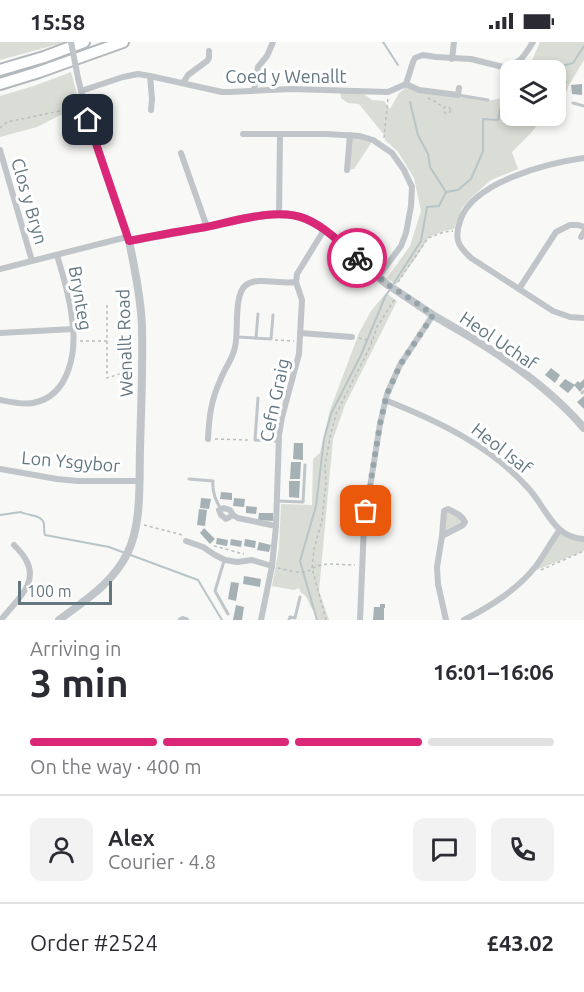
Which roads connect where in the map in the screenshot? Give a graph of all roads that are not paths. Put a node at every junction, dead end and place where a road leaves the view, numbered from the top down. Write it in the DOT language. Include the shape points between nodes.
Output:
graph roads {
  1 [pos="71,42"];
  2 [pos="84,42"];
  3 [pos="123,42"];
  4 [pos="273,42"];
  5 [pos="454,42"];
  6 [pos="533,42"];
  7 [pos="209,51"];
  8 [pos="254,56"];
  9 [pos="452,59"];
  10 [pos="262,62"];
  11 [pos="0,70"];
  12 [pos="150,76"];
  13 [pos="183,83"];
  14 [pos="0,84"];
  15 [pos="406,84"];
  16 [pos="254,90"];
  17 [pos="81,91"];
  18 [pos="459,91"];
  19 [pos="488,100"];
  20 [pos="573,103"];
  21 [pos="584,106"];
  22 [pos="151,110"];
  23 [pos="243,134"];
  24 [pos="280,134"];
  25 [pos="350,135"];
  26 [pos="0,150"];
  27 [pos="181,153"];
  28 [pos="584,158"];
  29 [pos="347,170"];
  30 [pos="279,215"];
  31 [pos="207,226"];
  32 [pos="584,227"];
  33 [pos="324,230"];
  34 [pos="128,239"];
  35 [pos="57,255"];
  36 [pos="32,261"];
  37 [pos="0,269"];
  38 [pos="378,277"];
  39 [pos="296,282"];
  40 [pos="519,289"];
  41 [pos="258,314"];
  42 [pos="273,315"];
  43 [pos="433,315"];
  44 [pos="584,318"];
  45 [pos="73,329"];
  46 [pos="0,333"];
  47 [pos="300,333"];
  48 [pos="237,337"];
  49 [pos="352,337"];
  50 [pos="256,338"];
  51 [pos="258,398"];
  52 [pos="0,400"];
  53 [pos="386,400"];
  54 [pos="584,428"];
  55 [pos="208,439"];
  56 [pos="279,441"];
  57 [pos="305,465"];
  58 [pos="0,469"];
  59 [pos="189,479"];
  60 [pos="139,481"];
  61 [pos="277,501"];
  62 [pos="221,509"];
  63 [pos="276,526"];
  64 [pos="559,531"];
  65 [pos="442,536"];
  66 [pos="584,539"];
  67 [pos="186,541"];
  68 [pos="15,544"];
  69 [pos="225,560"];
  70 [pos="272,566"];
  71 [pos="300,597"];
  72 [pos="228,614"];
  73 [pos="1,620"];
  74 [pos="58,620"];
  75 [pos="181,620"];
  76 [pos="186,620"];
  77 [pos="261,620"];
  78 [pos="289,620"];
  79 [pos="360,620"];
  80 [pos="446,620"];
  81 [pos="464,620"];
  1 -- 17 [label="street, Wenallt Road, bridge"];
  2 -- 11 [label="highway"];
  3 -- 14 [label="highway"];
  4 -- 10 [label="street"];
  5 -- 9 [label="street"];
  6 -- 9 [label="street" via="511,67"];
  7 -- 13 [label="street" via="207,61"];
  8 -- 10 [label="street"];
  9 -- 15 [label="street" via="418,56"];
  10 -- 16 [label="street"];
  12 -- 13 [label="street, Coed y Wenallt"];
  12 -- 17 [label="street, Coed y Wenallt" via="132,75"];
  12 -- 22 [label="street"];
  13 -- 16 [label="street, Coed y Wenallt" via="222,92"];
  15 -- 16 [label="street, Coed y Wenallt" via="388,92"];
  15 -- 18 [label="street" via="424,90"];
  17 -- 34 [label="street, Wenallt Road"];
  18 -- 19 [label="lane"];
  20 -- 21 [label="lane"];
  23 -- 24 [label="street"];
  24 -- 25 [label="street"];
  24 -- 30 [label="street"];
  25 -- 29 [label="street"];
  25 -- 38 [label="street" via="366,138 392,153 412,187 406,233"];
  26 -- 36 [label="street, Clos y Bryn"];
  27 -- 31 [label="street"];
  28 -- 40 [label="street" via="542,167 495,184 481,193 461,216 456,235 463,250"];
  30 -- 31 [label="street, Heol Uchaf"];
  30 -- 33 [label="street, Heol Uchaf" via="307,219"];
  31 -- 34 [label="street, Heol Uchaf"];
  32 -- 40 [label="street" via="570,225 555,232"];
  33 -- 38 [label="street, Heol Uchaf"];
  33 -- 39 [label="street" via="302,264"];
  34 -- 35 [label="street, Brynteg"];
  34 -- 60 [label="street, Wenallt Road" via="142,326"];
  35 -- 36 [label="street, Brynteg"];
  35 -- 45 [label="street, Brynteg"];
  36 -- 37 [label="street, Brynteg"];
  38 -- 43 [label="street, Heol Uchaf"];
  39 -- 47 [label="street, Cefn Graig" via="302,300"];
  39 -- 48 [label="street" via="260,281 243,287"];
  40 -- 44 [label="street" via="553,311"];
  41 -- 50 [label="lane"];
  42 -- 50 [label="lane" via="271,339"];
  43 -- 53 [label="street" via="400,365"];
  43 -- 54 [label="street, Heol Uchaf" via="521,371"];
  45 -- 46 [label="street"];
  45 -- 52 [label="street, Brynteg" via="68,371 56,392 31,403"];
  47 -- 49 [label="street"];
  47 -- 56 [label="street, Cefn Graig" via="299,354"];
  48 -- 50 [label="lane"];
  48 -- 55 [label="street" via="233,357 211,403"];
  51 -- 56 [label="lane" via="255,440"];
  53 -- 64 [label="street, Heol Isaf" via="453,430 510,469"];
  53 -- 79 [label="street" via="364,525"];
  56 -- 61 [label="street, Cefn Graig"];
  57 -- 61 [label="lane" via="303,502"];
  58 -- 60 [label="street, Lon Ysgybor" via="68,480"];
  59 -- 62 [label="lane" via="213,482 212,490"];
  60 -- 74 [label="street, Wenallt Road" via="137,523 127,554 98,592"];
  61 -- 63 [label="street, Cefn Graig"];
  62 -- 63 [label="street" via="230,510 238,518"];
  63 -- 70 [label="street, Cefn Graig"];
  64 -- 66 [label="street"];
  64 -- 81 [label="street" via="529,574 502,598"];
  65 -- 65 [label="street" via="444,511 448,509 465,522"];
  65 -- 80 [label="street" via="438,584"];
  67 -- 69 [label="street"];
  68 -- 73 [label="street" via="31,571 29,584"];
  69 -- 70 [label="street" via="252,560"];
  69 -- 72 [label="lane" via="215,591"];
  70 -- 77 [label="street, Cefn Graig"];
  71 -- 78 [label="lane" via="295,618"];
  75 -- 76 [label="street"];
}
